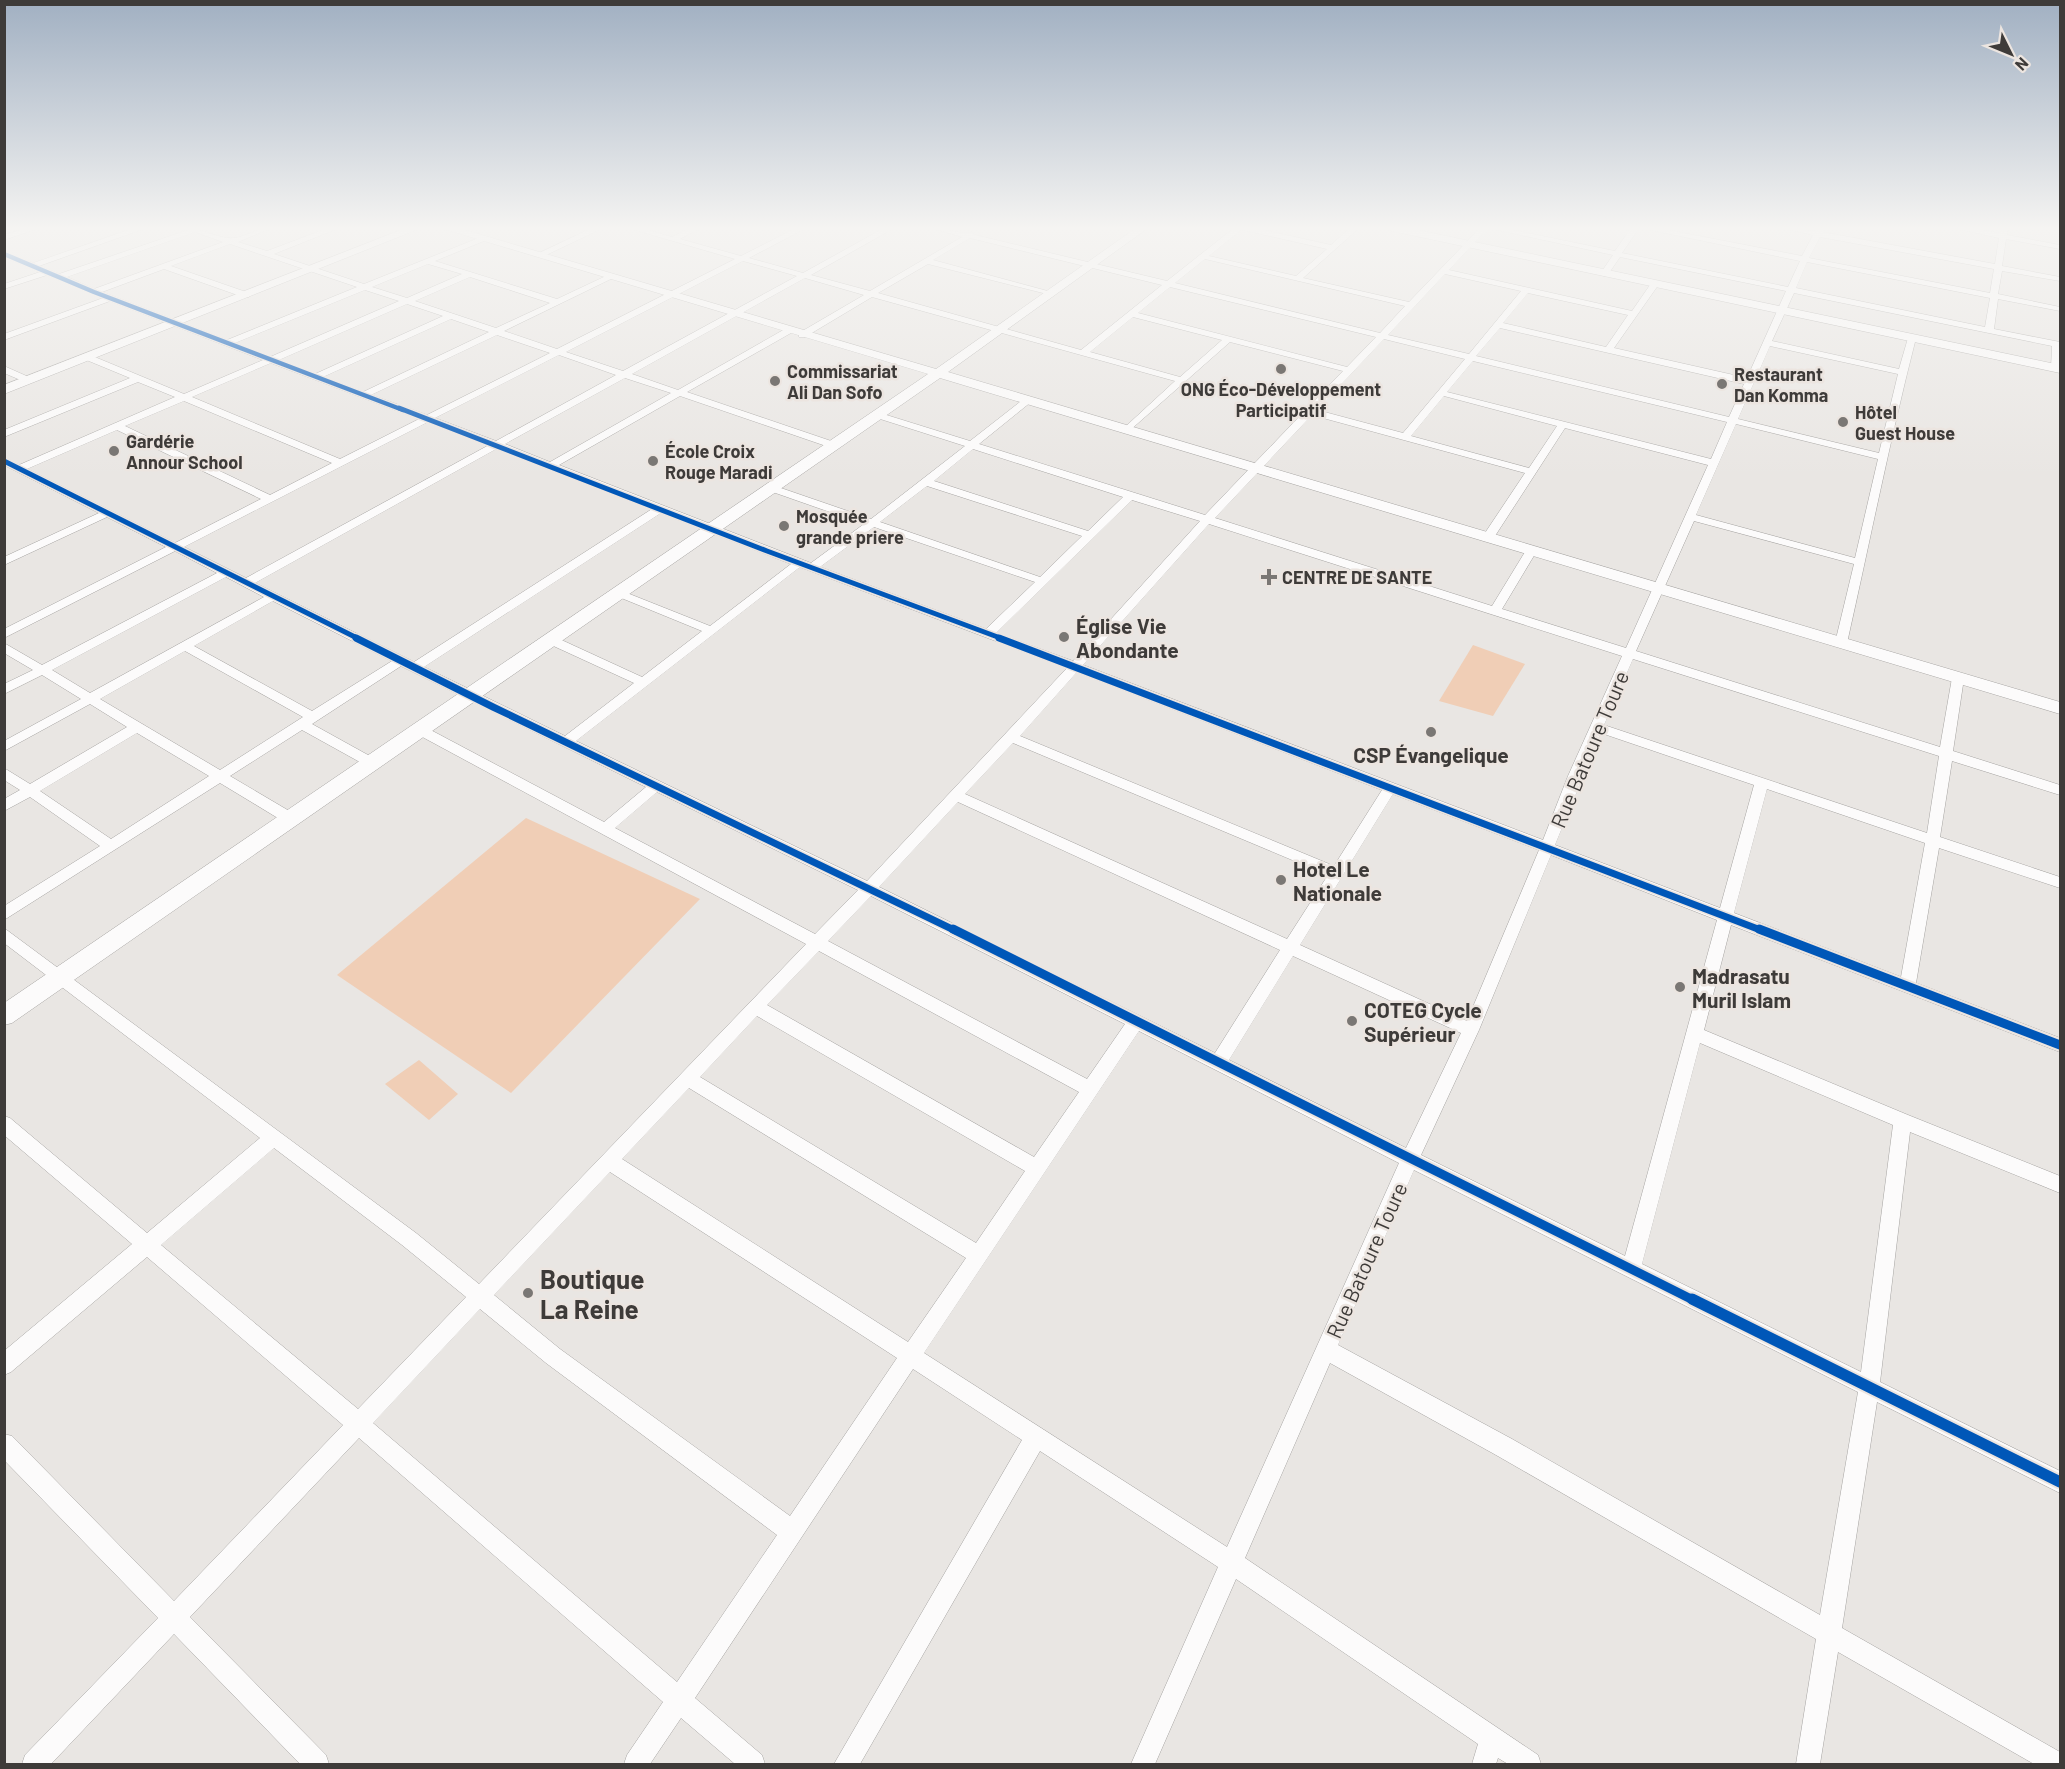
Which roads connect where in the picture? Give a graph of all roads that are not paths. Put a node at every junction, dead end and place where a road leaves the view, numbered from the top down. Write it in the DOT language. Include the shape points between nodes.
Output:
graph roads {
  1 [pos="77,311"];
  2 [pos="144,311"];
  3 [pos="197,311"];
  4 [pos="307,311"];
  5 [pos="385,311"];
  6 [pos="434,311"];
  7 [pos="540,311"];
  8 [pos="639,311"];
  9 [pos="722,311"];
  10 [pos="740,311"];
  11 [pos="839,311"];
  12 [pos="937,311"];
  13 [pos="1026,311"];
  14 [pos="1135,311"];
  15 [pos="1279,311"];
  16 [pos="1406,311"];
  17 [pos="1510,311"];
  18 [pos="1618,311"];
  19 [pos="1636,311"];
  20 [pos="1782,311"];
  21 [pos="1893,311"];
  22 [pos="1992,311"];
  23 [pos="734,314"];
  24 [pos="1131,314"];
  25 [pos="1634,314"];
  26 [pos="450,316"];
  27 [pos="171,321"];
  28 [pos="1498,325"];
  29 [pos="1001,328"];
  30 [pos="1989,330"];
  31 [pos="496,332"];
  32 [pos="795,333"];
  33 [pos="1382,335"];
  34 [pos="4,338"];
  35 [pos="1912,338"];
  36 [pos="1228,339"];
  37 [pos="228,343"];
  38 [pos="1767,343"];
  39 [pos="2058,344"];
  40 [pos="1608,350"];
  41 [pos="558,352"];
  42 [pos="1084,352"];
  43 [pos="87,357"];
  44 [pos="1472,357"];
  45 [pos="272,360"];
  46 [pos="4,369"];
  47 [pos="2058,369"];
  48 [pos="1349,370"];
  49 [pos="1901,372"];
  50 [pos="938,373"];
  51 [pos="624,375"];
  52 [pos="315,377"];
  53 [pos="138,378"];
  54 [pos="25,379"];
  55 [pos="1181,380"];
  56 [pos="1750,382"];
  57 [pos="4,384"];
  58 [pos="4,390"];
  59 [pos="678,393"];
  60 [pos="1442,393"];
  61 [pos="363,395"];
  62 [pos="185,397"];
  63 [pos="1028,400"];
  64 [pos="1310,411"];
  65 [pos="877,415"];
  66 [pos="428,418"];
  67 [pos="1733,420"];
  68 [pos="1563,424"];
  69 [pos="117,426"];
  70 [pos="1128,429"];
  71 [pos="4,434"];
  72 [pos="1405,437"];
  73 [pos="498,445"];
  74 [pos="833,445"];
  75 [pos="972,445"];
  76 [pos="1883,457"];
  77 [pos="4,461"];
  78 [pos="340,463"];
  79 [pos="1714,463"];
  80 [pos="550,466"];
  81 [pos="20,468"];
  82 [pos="1256,468"];
  83 [pos="1533,472"];
  84 [pos="926,482"];
  85 [pos="771,488"];
  86 [pos="1132,495"];
  87 [pos="270,499"];
  88 [pos="660,509"];
  89 [pos="108,513"];
  90 [pos="1690,517"];
  91 [pos="1207,520"];
  92 [pos="873,522"];
  93 [pos="711,529"];
  94 [pos="1090,535"];
  95 [pos="1489,537"];
  96 [pos="176,547"];
  97 [pos="1532,549"];
  98 [pos="4,550"];
  99 [pos="16,557"];
  100 [pos="4,562"];
  101 [pos="1859,562"];
  102 [pos="806,566"];
  103 [pos="225,573"];
  104 [pos="1042,581"];
  105 [pos="246,583"];
  106 [pos="1659,587"];
  107 [pos="618,593"];
  108 [pos="272,597"];
  109 [pos="1496,610"];
  110 [pos="712,631"];
  111 [pos="4,634"];
  112 [pos="988,634"];
  113 [pos="551,639"];
  114 [pos="1841,643"];
  115 [pos="185,646"];
  116 [pos="4,647"];
  117 [pos="1630,652"];
  118 [pos="402,660"];
  119 [pos="1074,666"];
  120 [pos="415,667"];
  121 [pos="43,670"];
  122 [pos="1958,678"];
  123 [pos="644,683"];
  124 [pos="4,690"];
  125 [pos="470,695"];
  126 [pos="91,698"];
  127 [pos="2061,708"];
  128 [pos="308,720"];
  129 [pos="137,727"];
  130 [pos="1597,727"];
  131 [pos="420,730"];
  132 [pos="1011,737"];
  133 [pos="566,742"];
  134 [pos="4,747"];
  135 [pos="1946,754"];
  136 [pos="372,763"];
  137 [pos="4,773"];
  138 [pos="221,776"];
  139 [pos="1762,782"];
  140 [pos="656,786"];
  141 [pos="1390,788"];
  142 [pos="2061,790"];
  143 [pos="30,791"];
  144 [pos="954,795"];
  145 [pos="4,806"];
  146 [pos="291,819"];
  147 [pos="605,829"];
  148 [pos="1933,839"];
  149 [pos="111,846"];
  150 [pos="1547,849"];
  151 [pos="1337,873"];
  152 [pos="2061,883"];
  153 [pos="869,888"];
  154 [pos="4,914"];
  155 [pos="1725,918"];
  156 [pos="4,934"];
  157 [pos="817,942"];
  158 [pos="1290,949"];
  159 [pos="61,977"];
  160 [pos="1907,986"];
  161 [pos="756,1007"];
  162 [pos="4,1016"];
  163 [pos="1136,1021"];
  164 [pos="1471,1030"];
  165 [pos="1694,1033"];
  166 [pos="2061,1045"];
  167 [pos="1218,1063"];
  168 [pos="687,1078"];
  169 [pos="1090,1089"];
  170 [pos="1902,1120"];
  171 [pos="4,1124"];
  172 [pos="273,1138"];
  173 [pos="1410,1159"];
  174 [pos="609,1161"];
  175 [pos="1037,1168"];
  176 [pos="2061,1184"];
  177 [pos="147,1245"];
  178 [pos="978,1255"];
  179 [pos="1631,1269"];
  180 [pos="479,1298"];
  181 [pos="1326,1349"];
  182 [pos="910,1355"];
  183 [pos="4,1365"];
  184 [pos="1869,1387"];
  185 [pos="359,1424"];
  186 [pos="1036,1437"];
  187 [pos="4,1444"];
  188 [pos="2061,1482"];
  189 [pos="791,1531"];
  190 [pos="1232,1563"];
  191 [pos="174,1617"];
  192 [pos="1829,1632"];
  193 [pos="680,1702"];
  194 [pos="1492,1740"];
  195 [pos="34,1764"];
  196 [pos="317,1764"];
  197 [pos="636,1764"];
  198 [pos="753,1764"];
  199 [pos="846,1764"];
  200 [pos="1143,1764"];
  201 [pos="1485,1764"];
  202 [pos="1529,1764"];
  203 [pos="1808,1764"];
  204 [pos="2057,1764"];
  1 -- 34 [label="street"];
  2 -- 27 [label="street"];
  3 -- 27 [label="street"];
  4 -- 37 [label="street"];
  5 -- 45 [label="street"];
  6 -- 26 [label="street"];
  7 -- 31 [label="street"];
  8 -- 41 [label="street"];
  9 -- 23 [label="street"];
  10 -- 23 [label="street"];
  11 -- 32 [label="street"];
  12 -- 29 [label="street"];
  13 -- 29 [label="street"];
  14 -- 24 [label="street"];
  15 -- 33 [label="street"];
  16 -- 33 [label="street"];
  17 -- 28 [label="street"];
  18 -- 25 [label="street"];
  19 -- 25 [label="street"];
  20 -- 35 [label="street"];
  20 -- 38 [label="street, Rue Batoure Toure"];
  21 -- 30 [label="street"];
  22 -- 30 [label="street"];
  23 -- 32 [label="street"];
  23 -- 51 [label="street"];
  24 -- 36 [label="street"];
  24 -- 42 [label="street"];
  25 -- 40 [label="street"];
  26 -- 31 [label="street"];
  26 -- 52 [label="street"];
  27 -- 37 [label="street"];
  27 -- 43 [label="street"];
  27 -- 54 [label="street"];
  28 -- 40 [label="street"];
  28 -- 44 [label="street"];
  29 -- 42 [label="street"];
  29 -- 50 [label="street"];
  30 -- 39 [label="street"];
  31 -- 41 [label="street"];
  31 -- 61 [label="street"];
  32 -- 50 [label="street"];
  32 -- 59 [label="street"];
  33 -- 44 [label="street"];
  33 -- 48 [label="street"];
  35 -- 47 [label="street"];
  35 -- 49 [label="street"];
  36 -- 48 [label="street"];
  36 -- 55 [label="street"];
  37 -- 45 [label="street"];
  38 -- 49 [label="street"];
  38 -- 56 [label="street, Rue Batoure Toure"];
  39 -- 47 [label="street"];
  40 -- 56 [label="street"];
  41 -- 51 [label="street"];
  41 -- 66 [label="street"];
  42 -- 55 [label="street"];
  43 -- 53 [label="street"];
  43 -- 54 [label="street"];
  44 -- 60 [label="street"];
  44 -- 67 [label="street"];
  45 -- 52 [label="street"];
  45 -- 62 [label="street"];
  46 -- 54 [label="street"];
  48 -- 64 [label="street"];
  49 -- 76 [label="street"];
  50 -- 63 [label="street"];
  50 -- 65 [label="street"];
  51 -- 59 [label="street"];
  51 -- 73 [label="street"];
  52 -- 61 [label="street"];
  53 -- 62 [label="street"];
  53 -- 71 [label="street"];
  54 -- 57 [label="street"];
  54 -- 58 [label="street"];
  55 -- 70 [label="street"];
  56 -- 67 [label="street, Rue Batoure Toure"];
  59 -- 74 [label="street"];
  59 -- 80 [label="street"];
  60 -- 68 [label="street"];
  60 -- 72 [label="street"];
  61 -- 66 [label="street"];
  62 -- 69 [label="street"];
  62 -- 78 [label="street"];
  63 -- 70 [label="street"];
  63 -- 75 [label="street"];
  64 -- 72 [label="street"];
  64 -- 82 [label="street"];
  65 -- 74 [label="street"];
  65 -- 75 [label="street"];
  66 -- 73 [label="street"];
  66 -- 78 [label="street"];
  67 -- 76 [label="street"];
  67 -- 79 [label="street, Rue Batoure Toure"];
  68 -- 79 [label="street"];
  68 -- 83 [label="street"];
  69 -- 81 [label="street"];
  69 -- 87 [label="street"];
  70 -- 82 [label="street"];
  72 -- 83 [label="street"];
  73 -- 80 [label="street"];
  73 -- 105 [label="street"];
  74 -- 85 [label="street"];
  75 -- 84 [label="street"];
  75 -- 86 [label="street"];
  76 -- 101 [label="street"];
  77 -- 81 [label="street"];
  78 -- 87 [label="street"];
  79 -- 90 [label="street, Rue Batoure Toure"];
  80 -- 88 [label="street"];
  81 -- 89 [label="street"];
  82 -- 91 [label="street"];
  82 -- 95 [label="street"];
  83 -- 95 [label="street"];
  84 -- 92 [label="street"];
  84 -- 94 [label="street"];
  85 -- 92 [label="street"];
  85 -- 93 [label="street"];
  86 -- 91 [label="street"];
  86 -- 94 [label="street"];
  87 -- 96 [label="street"];
  88 -- 93 [label="street"];
  88 -- 120 [label="street"];
  89 -- 96 [label="street"];
  89 -- 99 [label="street"];
  90 -- 101 [label="street"];
  90 -- 106 [label="street, Rue Batoure Toure"];
  91 -- 109 [label="street"];
  91 -- 119 [label="street"];
  92 -- 102 [label="street"];
  92 -- 104 [label="street"];
  93 -- 102 [label="street"];
  93 -- 107 [label="street"];
  94 -- 104 [label="street"];
  95 -- 97 [label="street"];
  96 -- 103 [label="street"];
  96 -- 111 [label="street"];
  97 -- 106 [label="street"];
  97 -- 109 [label="street"];
  98 -- 99 [label="street"];
  99 -- 100 [label="street"];
  101 -- 114 [label="street"];
  102 -- 110 [label="street"];
  102 -- 112 [label="street"];
  103 -- 105 [label="street"];
  103 -- 121 [label="street"];
  104 -- 112 [label="street"];
  105 -- 108 [label="street"];
  106 -- 114 [label="street"];
  106 -- 117 [label="street, Rue Batoure Toure"];
  107 -- 110 [label="street"];
  107 -- 113 [label="street"];
  108 -- 115 [label="street"];
  108 -- 118 [label="street"];
  109 -- 117 [label="street"];
  110 -- 123 [label="street"];
  112 -- 119 [label="street"];
  113 -- 123 [label="street"];
  113 -- 125 [label="street"];
  114 -- 122 [label="street"];
  115 -- 126 [label="street"];
  115 -- 128 [label="street"];
  116 -- 121 [label="street"];
  117 -- 130 [label="street, Rue Batoure Toure"];
  117 -- 135 [label="street"];
  118 -- 120 [label="street"];
  118 -- 128 [label="street"];
  119 -- 132 [label="street"];
  119 -- 141 [label="street"];
  120 -- 125 [label="street"];
  121 -- 124 [label="street"];
  121 -- 126 [label="street"];
  122 -- 127 [label="street"];
  122 -- 135 [label="street"];
  123 -- 133 [label="street"];
  125 -- 131 [label="street"];
  125 -- 133 [label="street"];
  126 -- 129 [label="street"];
  126 -- 134 [label="street"];
  128 -- 136 [label="street"];
  128 -- 138 [label="street"];
  129 -- 138 [label="street"];
  129 -- 143 [label="street"];
  130 -- 139 [label="street"];
  130 -- 150 [label="street, Rue Batoure Toure"];
  131 -- 136 [label="street"];
  131 -- 147 [label="street"];
  132 -- 144 [label="street"];
  132 -- 151 [label="street"];
  133 -- 140 [label="street"];
  135 -- 142 [label="street"];
  135 -- 148 [label="street"];
  136 -- 146 [label="street"];
  137 -- 143 [label="street"];
  138 -- 146 [label="street"];
  138 -- 149 [label="street"];
  139 -- 148 [label="street"];
  139 -- 155 [label="street"];
  140 -- 147 [label="street"];
  140 -- 153 [label="street"];
  141 -- 150 [label="street"];
  141 -- 151 [label="street"];
  143 -- 145 [label="street"];
  143 -- 149 [label="street"];
  144 -- 153 [label="street"];
  144 -- 158 [label="street"];
  146 -- 159 [label="street"];
  147 -- 157 [label="street"];
  148 -- 152 [label="street"];
  148 -- 160 [label="street"];
  149 -- 154 [label="street"];
  150 -- 155 [label="street"];
  150 -- 164 [label="street, Rue Batoure Toure"];
  151 -- 158 [label="street"];
  153 -- 157 [label="street"];
  153 -- 163 [label="street"];
  155 -- 160 [label="street"];
  155 -- 165 [label="street"];
  156 -- 159 [label="street"];
  157 -- 161 [label="street"];
  157 -- 169 [label="street"];
  158 -- 164 [label="street"];
  158 -- 167 [label="street"];
  159 -- 162 [label="street"];
  159 -- 172 [label="street"];
  160 -- 166 [label="street"];
  161 -- 168 [label="street"];
  161 -- 175 [label="street"];
  163 -- 167 [label="street"];
  163 -- 169 [label="street"];
  164 -- 173 [label="street, Rue Batoure Toure"];
  165 -- 170 [label="street"];
  165 -- 179 [label="street"];
  167 -- 173 [label="street"];
  168 -- 174 [label="street"];
  168 -- 178 [label="street"];
  169 -- 175 [label="street"];
  170 -- 176 [label="street"];
  170 -- 184 [label="street"];
  171 -- 177 [label="street"];
  172 -- 177 [label="street"];
  172 -- 180 [label="street" via="409,1239"];
  173 -- 179 [label="street"];
  173 -- 181 [label="street, Rue Batoure Toure"];
  174 -- 180 [label="street"];
  174 -- 182 [label="street"];
  175 -- 178 [label="street"];
  177 -- 183 [label="street"];
  177 -- 185 [label="street"];
  178 -- 182 [label="street"];
  179 -- 184 [label="street"];
  180 -- 185 [label="street"];
  180 -- 189 [label="street"];
  181 -- 190 [label="street, Rue Batoure Toure"];
  181 -- 192 [label="street"];
  182 -- 186 [label="street"];
  182 -- 189 [label="street"];
  184 -- 188 [label="street"];
  184 -- 192 [label="street"];
  185 -- 191 [label="street"];
  185 -- 193 [label="street"];
  186 -- 190 [label="street"];
  186 -- 199 [label="street"];
  187 -- 191 [label="street"];
  189 -- 193 [label="street"];
  190 -- 194 [label="street"];
  190 -- 200 [label="street, Rue Batoure Toure"];
  191 -- 195 [label="street"];
  191 -- 196 [label="street"];
  192 -- 203 [label="street"];
  192 -- 204 [label="street"];
  193 -- 197 [label="street"];
  193 -- 198 [label="street"];
  194 -- 201 [label="street"];
  194 -- 202 [label="street"];
}
